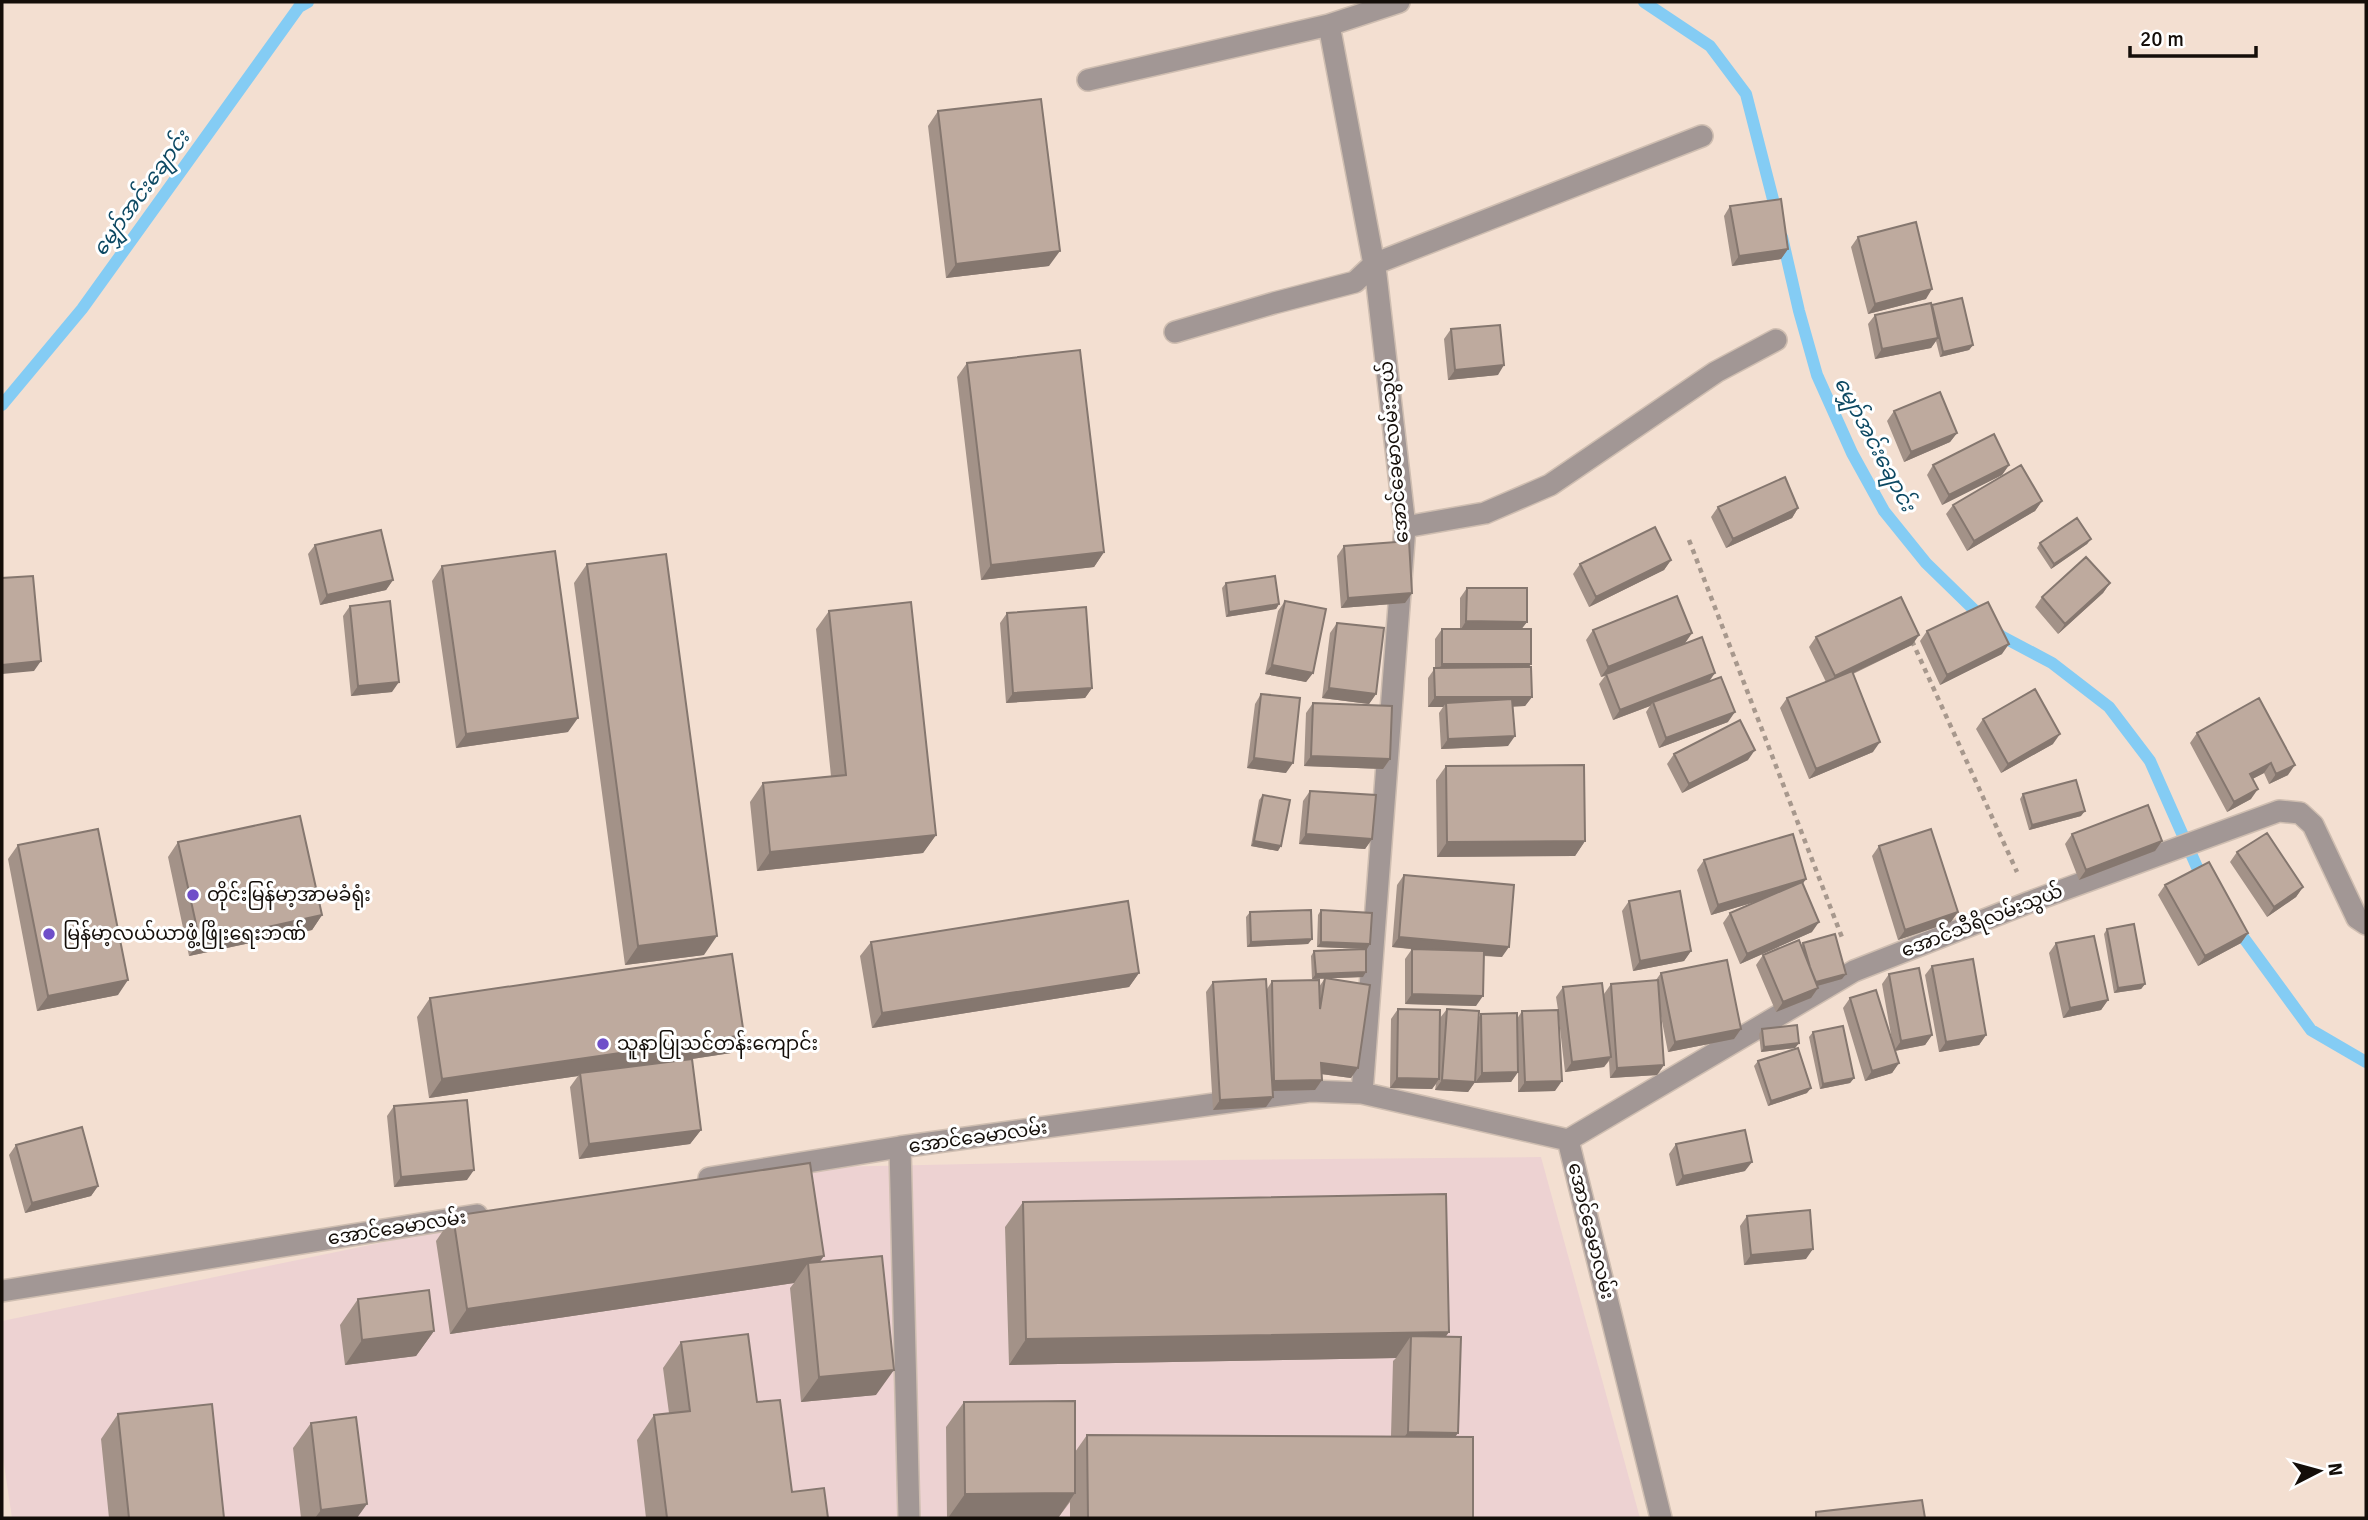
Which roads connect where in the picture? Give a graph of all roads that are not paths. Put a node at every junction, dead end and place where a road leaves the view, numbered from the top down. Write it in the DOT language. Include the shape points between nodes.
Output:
graph roads {
  1 [pos="1399,2"];
  2 [pos="1329,25"];
  3 [pos="1088,80"];
  4 [pos="1702,136"];
  5 [pos="1374,264"];
  6 [pos="1175,332"];
  7 [pos="1776,340"];
  8 [pos="1405,527"];
  9 [pos="2366,924"];
  10 [pos="1362,1093"];
  11 [pos="1568,1140"];
  12 [pos="900,1147"];
  13 [pos="693,1180"];
  14 [pos="499,1211"];
  15 [pos="2,1291"];
  16 [pos="909,1518"];
  17 [pos="1661,1518"];
  1 -- 2 [label="street"];
  2 -- 3 [label="street"];
  2 -- 5 [label="street, အောင်ခေမာလမ်းသွယ်"];
  4 -- 5 [label="street"];
  5 -- 6 [label="street" via="1354,282"];
  5 -- 8 [label="street, အောင်ခေမာလမ်းသွယ်"];
  7 -- 8 [label="street" via="1716,372 1550,485 1485,513"];
  8 -- 10 [label="street, အောင်ခေမာလမ်းသွယ်"];
  9 -- 11 [label="street, အောင်သီရိလမ်းသွယ်" via="2357,918 2313,825 2300,813 2279,811 1854,971"];
  10 -- 11 [label="street, အောင်ခေမာလမ်း"];
  10 -- 12 [label="street, အောင်ခေမာလမ်း" via="1310,1091"];
  11 -- 17 [label="street, အောင်ခေမာလမ်း"];
  12 -- 13 [label="street, အောင်ခေမာလမ်း"];
  12 -- 16 [label="street"];
  14 -- 15 [label="street, အောင်ခေမာလမ်း"];
}
